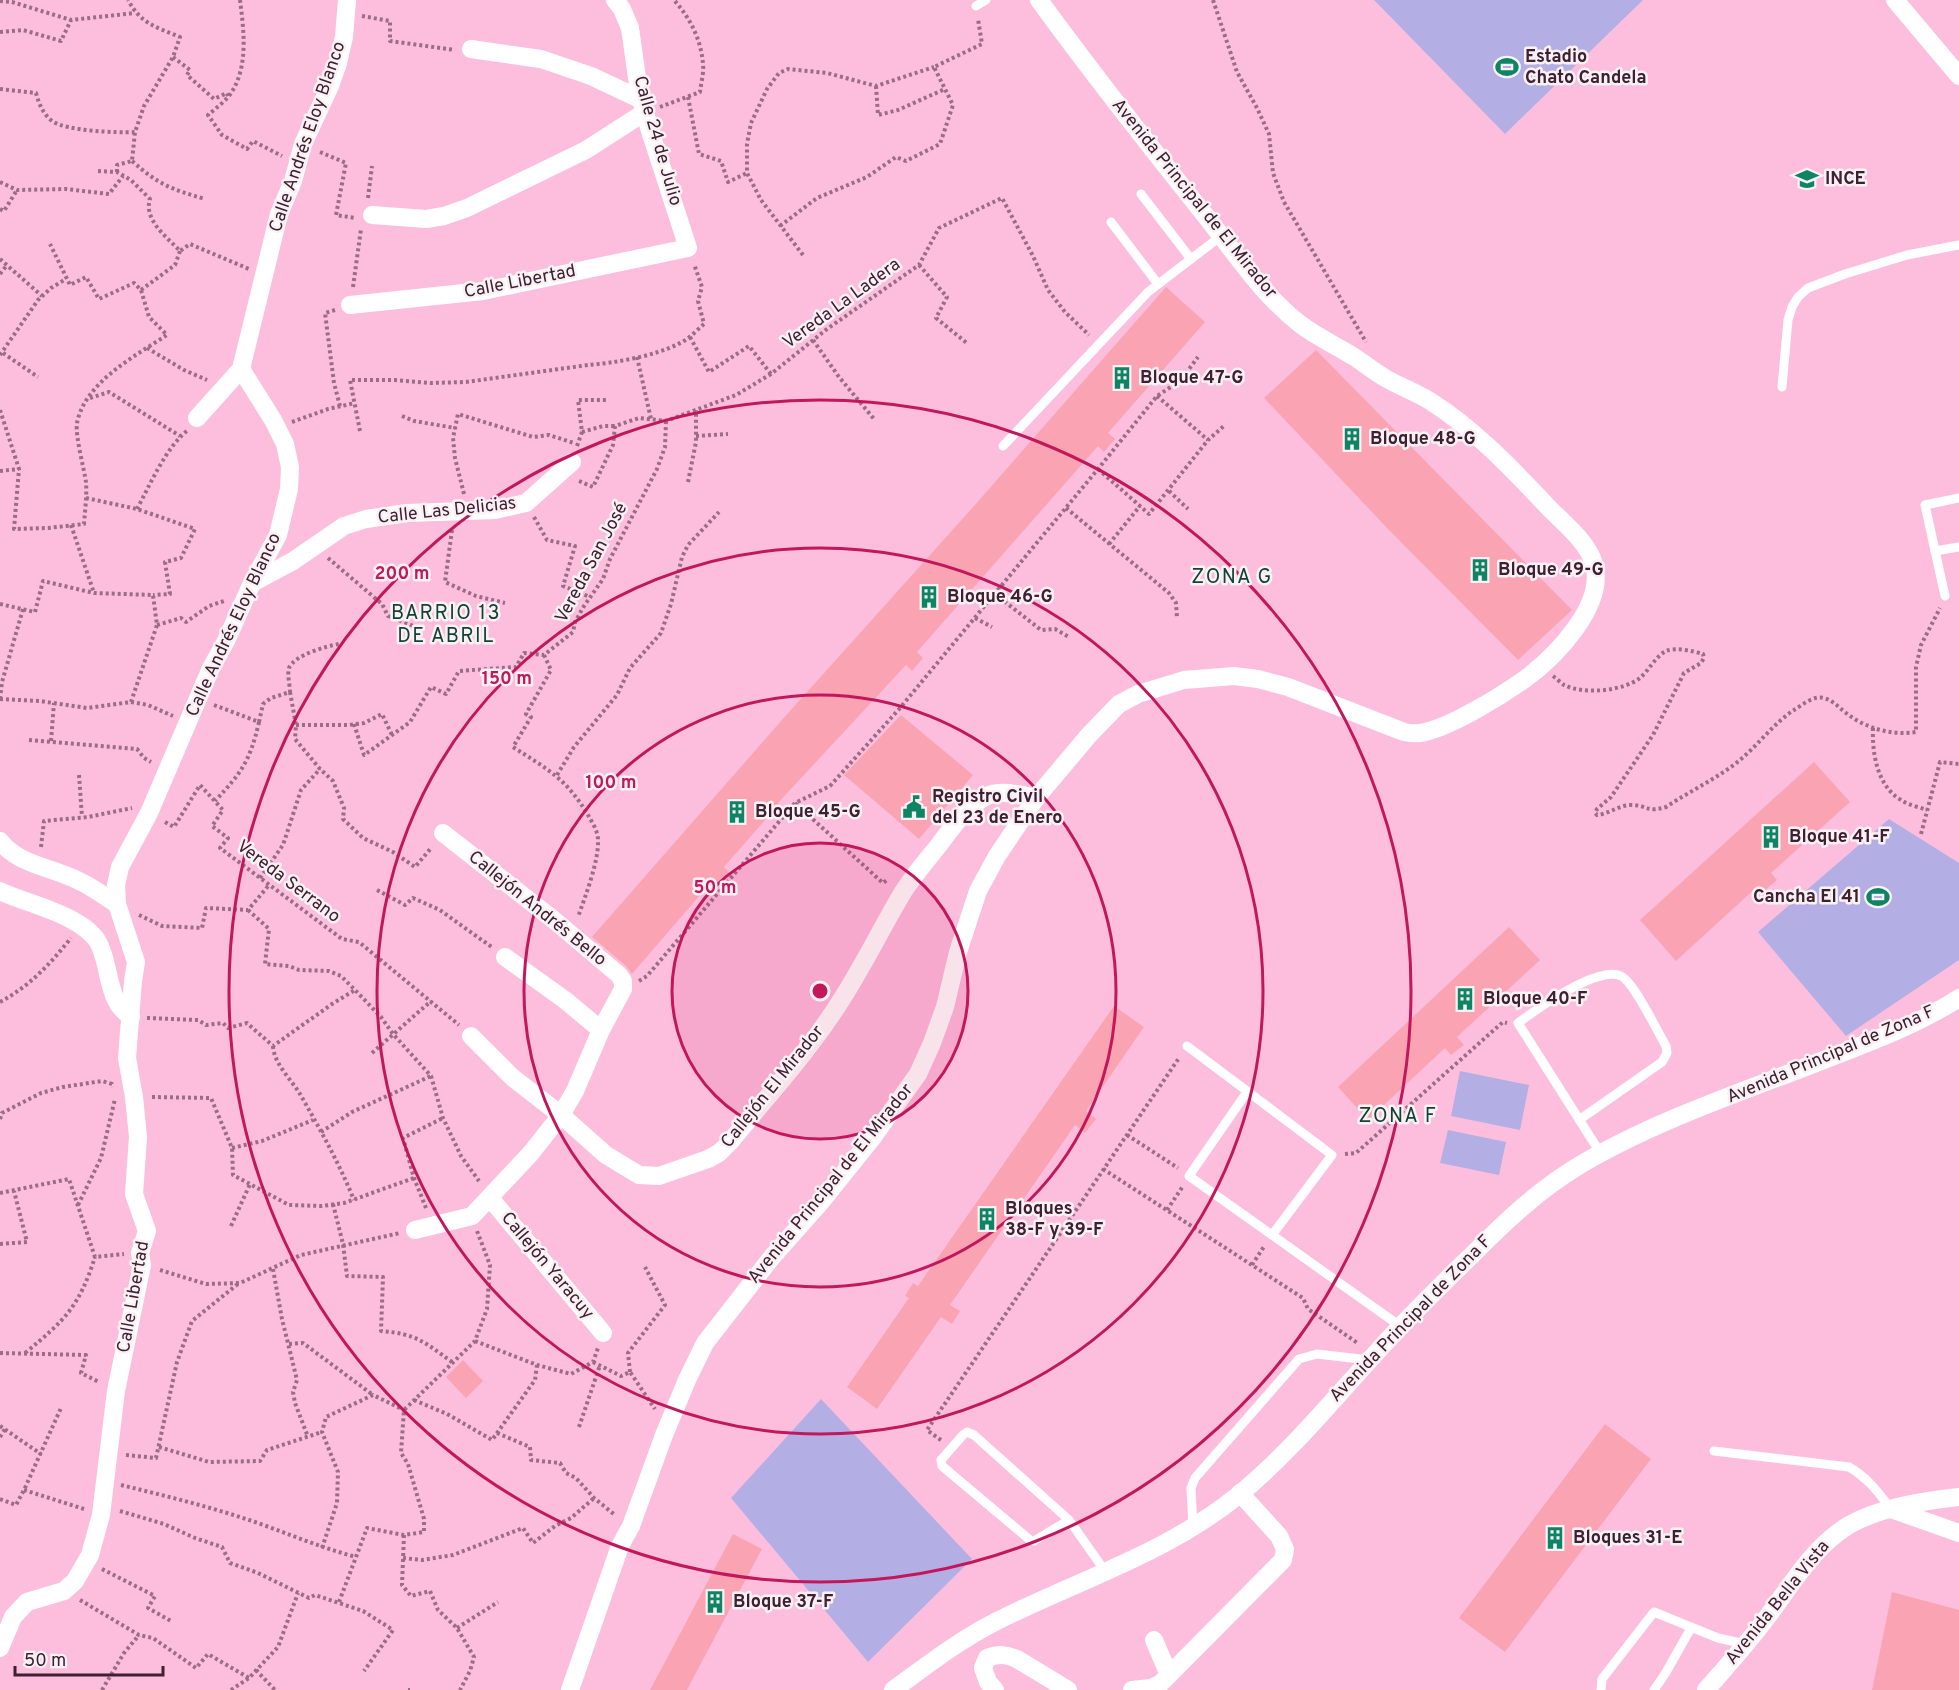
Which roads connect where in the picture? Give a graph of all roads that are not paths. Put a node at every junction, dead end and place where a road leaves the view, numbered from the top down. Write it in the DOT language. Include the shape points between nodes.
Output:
graph roads {
  1 [pos="615,0"];
  2 [pos="986,0"];
  3 [pos="1039,0"];
  4 [pos="1894,0"];
  5 [pos="347,6"];
  6 [pos="976,6"];
  7 [pos="471,49"];
  8 [pos="1959,76"];
  9 [pos="643,106"];
  10 [pos="1141,194"];
  11 [pos="372,215"];
  12 [pos="1111,222"];
  13 [pos="1221,236"];
  14 [pos="1959,245"];
  15 [pos="688,248"];
  16 [pos="1191,259"];
  17 [pos="1158,284"];
  18 [pos="350,305"];
  19 [pos="241,369"];
  20 [pos="1782,387"];
  21 [pos="197,418"];
  22 [pos="1003,446"];
  23 [pos="572,462"];
  24 [pos="1959,498"];
  25 [pos="1959,547"];
  26 [pos="1935,551"];
  27 [pos="252,583"];
  28 [pos="1945,596"];
  29 [pos="1036,798"];
  30 [pos="443,833"];
  31 [pos="0,841"];
  32 [pos="0,891"];
  33 [pos="117,904"];
  34 [pos="505,957"];
  35 [pos="1959,998"];
  36 [pos="131,1017"];
  37 [pos="601,1030"];
  38 [pos="471,1036"];
  39 [pos="1187,1046"];
  40 [pos="1247,1092"];
  41 [pos="561,1114"];
  42 [pos="1579,1120"];
  43 [pos="1601,1154"];
  44 [pos="490,1198"];
  45 [pos="415,1230"];
  46 [pos="1272,1235"];
  47 [pos="1400,1326"];
  48 [pos="603,1333"];
  49 [pos="1372,1357"];
  50 [pos="1714,1451"];
  51 [pos="1240,1493"];
  52 [pos="1959,1497"];
  53 [pos="1891,1509"];
  54 [pos="1070,1520"];
  55 [pos="1193,1528"];
  56 [pos="1959,1533"];
  57 [pos="1105,1571"];
  58 [pos="1691,1628"];
  59 [pos="1154,1640"];
  60 [pos="1745,1644"];
  61 [pos="0,1648"];
  62 [pos="1169,1675"];
  63 [pos="570,1690"];
  64 [pos="893,1690"];
  65 [pos="995,1690"];
  66 [pos="1068,1690"];
  67 [pos="1132,1690"];
  68 [pos="1601,1690"];
  69 [pos="1654,1690"];
  70 [pos="1706,1690"];
  1 -- 9 [label="street, Calle 24 de Julio" via="630,28"];
  2 -- 6 [label="lane"];
  3 -- 13 [label="street, Avenida Principal de El Mirador"];
  4 -- 8 [label="street"];
  5 -- 19 [label="street, Calle Andrés Eloy Blanco" via="338,63 303,144 279,214"];
  7 -- 9 [label="street" via="541,59 591,76"];
  9 -- 11 [label="street" via="586,150 467,208 426,219"];
  9 -- 15 [label="street, Calle 24 de Julio"];
  10 -- 16 [label="lane"];
  12 -- 17 [label="lane"];
  13 -- 16 [label="lane"];
  13 -- 29 [label="street, Avenida Principal de El Mirador" via="1300,325 1430,401 1528,485 1583,545 1593,562 1594,594 1578,624 1541,666 1503,694 1447,725 1416,734 1404,732 1314,696 1258,679 1234,676 1176,682 1119,704"];
  14 -- 20 [label="lane" via="1907,255 1808,288 1795,302 1788,320"];
  15 -- 18 [label="street, Calle Libertad" via="483,291"];
  16 -- 17 [label="lane"];
  17 -- 22 [label="lane"];
  19 -- 21 [label="street"];
  19 -- 27 [label="street, Calle Andrés Eloy Blanco" via="277,427 290,467 278,535"];
  23 -- 27 [label="street, Calle Las Delicias" via="526,503 495,510 407,513 366,519 344,526"];
  24 -- 26 [label="lane" via="1925,506"];
  25 -- 26 [label="lane"];
  26 -- 28 [label="lane"];
  27 -- 33 [label="street, Calle Andrés Eloy Blanco" via="149,813 120,867"];
  29 -- 41 [label="street, Callejón El Mirador" via="995,793 969,808 903,891 860,970 814,1040 719,1153 659,1176 639,1175 606,1155"];
  29 -- 63 [label="street, Avenida Principal de El Mirador" via="978,891 945,1006 918,1074 873,1137 705,1343 620,1546"];
  30 -- 37 [label="street, Callejón Andrés Bello" via="619,975 622,990"];
  31 -- 33 [label="street" via="8,851 78,880"];
  32 -- 36 [label="street" via="53,911 92,933 99,943 115,999"];
  33 -- 36 [label="street, Calle Libertad" via="136,962"];
  34 -- 37 [label="street"];
  35 -- 43 [label="street, Avenida Principal de Zona F" via="1914,1024 1644,1132"];
  36 -- 61 [label="street, Calle Libertad" via="127,1058 138,1137 134,1194 147,1231 116,1391 102,1510 90,1555 75,1581 64,1591 27,1602 13,1617"];
  37 -- 41 [label="street"];
  38 -- 41 [label="street, Callejón El Mirador" via="513,1078"];
  39 -- 40 [label="lane"];
  40 -- 46 [label="lane" via="1189,1176"];
  40 -- 46 [label="lane" via="1332,1155"];
  41 -- 44 [label="street"];
  42 -- 42 [label="lane" via="1518,1023 1587,980 1620,975 1630,983 1667,1053 1662,1062"];
  42 -- 43 [label="lane"];
  43 -- 47 [label="street, Avenida Principal de Zona F" via="1531,1198"];
  44 -- 45 [label="street" via="472,1216"];
  44 -- 48 [label="street, Callejón Yaracuy"];
  46 -- 47 [label="lane"];
  47 -- 49 [label="street, Avenida Principal de Zona F"];
  49 -- 51 [label="street, Avenida Principal de Zona F" via="1288,1449"];
  49 -- 55 [label="lane" via="1317,1354 1299,1359 1195,1478 1191,1488"];
  50 -- 53 [label="lane" via="1849,1467 1862,1474"];
  51 -- 55 [label="street, Avenida Principal de Zona F"];
  51 -- 62 [label="street" via="1279,1536 1285,1549 1283,1560"];
  52 -- 53 [label="street, Avenida Bella Vista"];
  53 -- 56 [label="street"];
  53 -- 60 [label="street, Avenida Bella Vista" via="1849,1525 1815,1552"];
  54 -- 54 [label="lane" via="1030,1540 942,1466 941,1460 967,1432 974,1434"];
  54 -- 57 [label="lane"];
  55 -- 57 [label="street, Avenida Principal de Zona F"];
  57 -- 64 [label="street, Avenida Principal de Zona F" via="995,1622 951,1647"];
  58 -- 60 [label="lane"];
  58 -- 68 [label="lane" via="1654,1612 1602,1679"];
  58 -- 69 [label="lane"];
  59 -- 62 [label="street"];
  60 -- 70 [label="street, Avenida Bella Vista"];
  62 -- 67 [label="street" via="1151,1688"];
  65 -- 66 [label="street" via="983,1668 987,1658 996,1655 1017,1659"];
}
